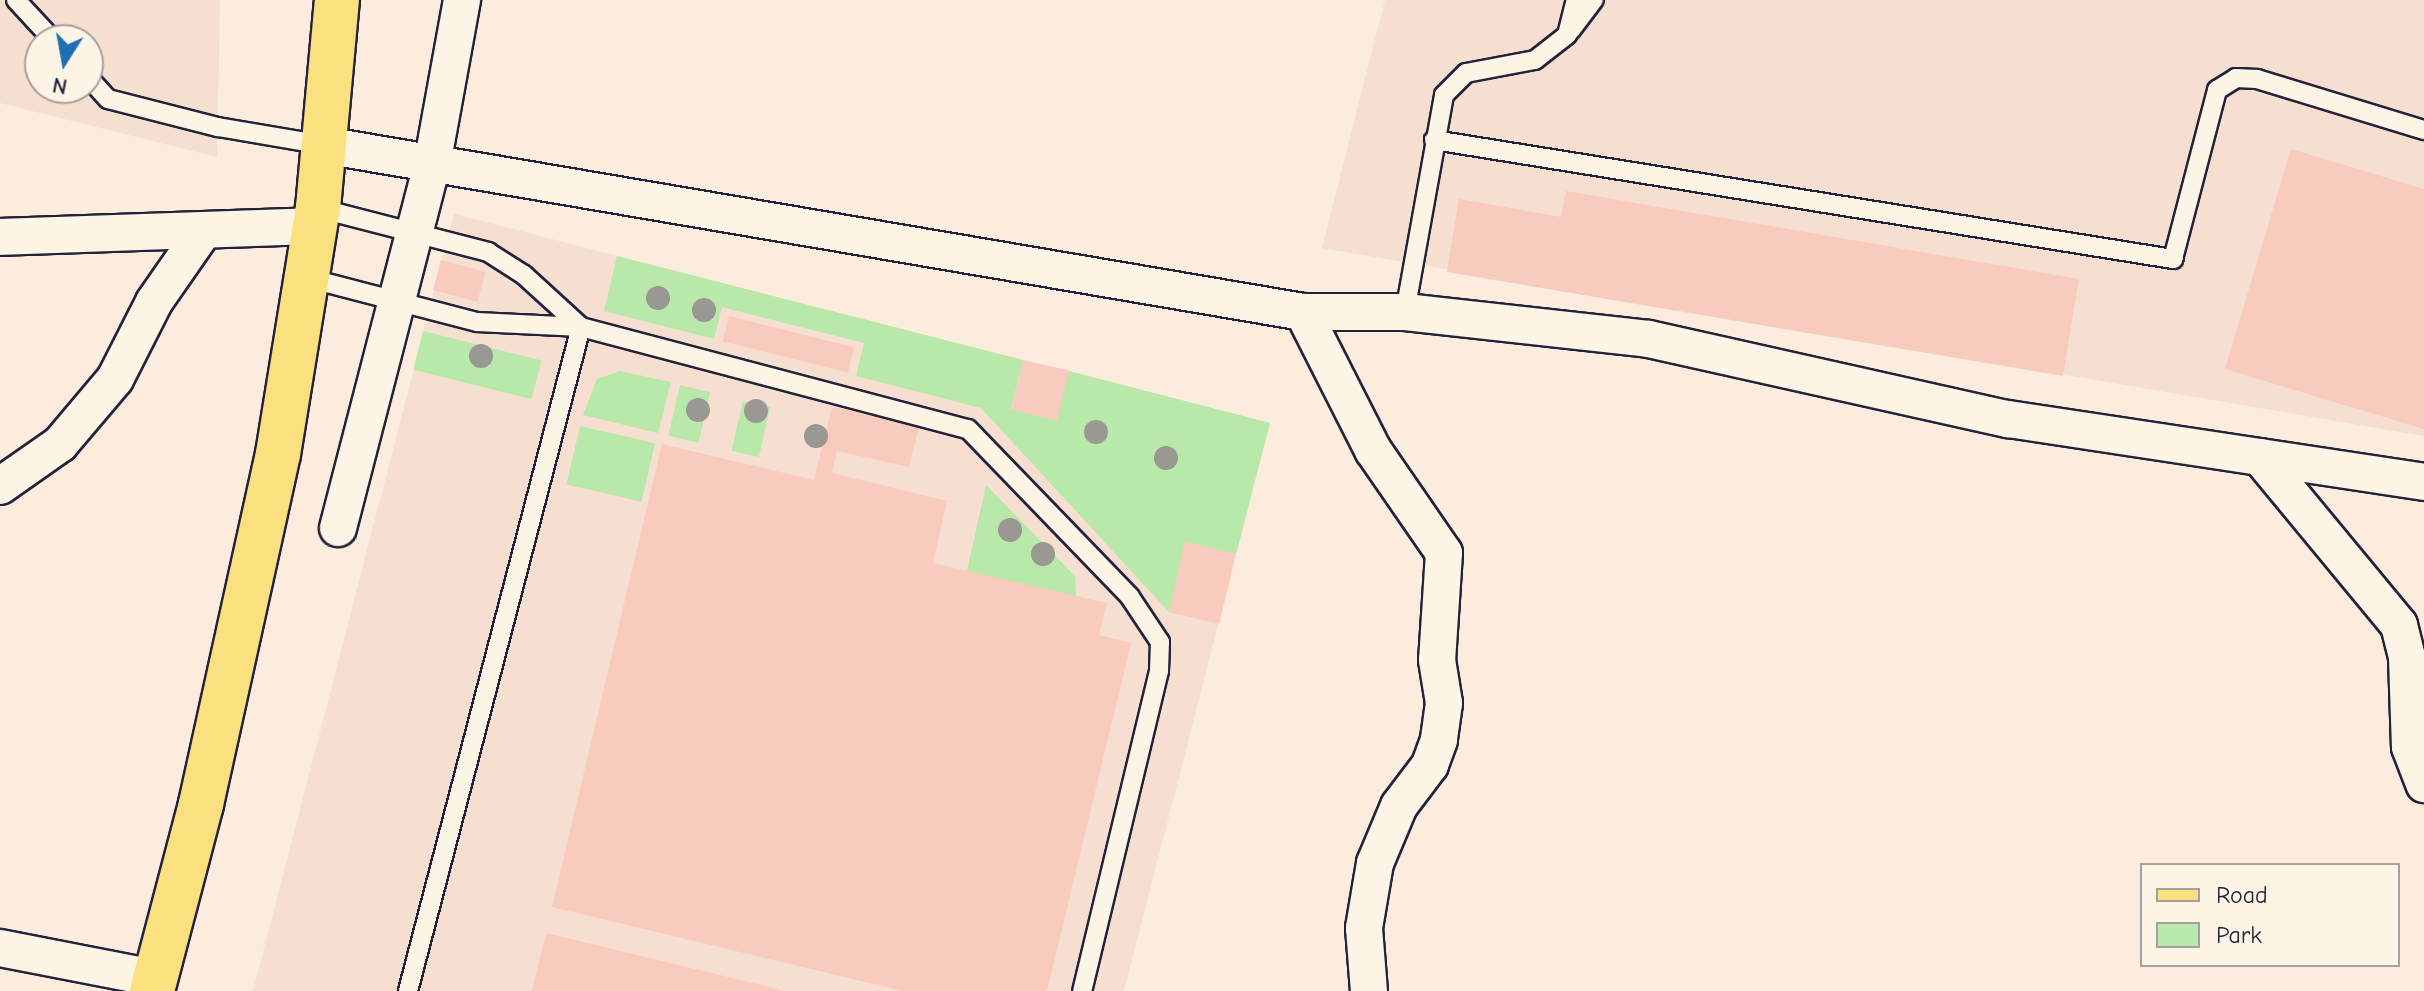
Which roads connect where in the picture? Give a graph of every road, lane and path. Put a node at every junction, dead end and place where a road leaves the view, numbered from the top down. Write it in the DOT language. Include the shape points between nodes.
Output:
graph roads {
  1 [pos="16,0"];
  2 [pos="337,0"];
  3 [pos="462,0"];
  4 [pos="1576,0"];
  5 [pos="1594,0"];
  6 [pos="38,24"];
  7 [pos="1567,35"];
  8 [pos="104,95"];
  9 [pos="2424,130"];
  10 [pos="1434,140"];
  11 [pos="324,145"];
  12 [pos="432,165"];
  13 [pos="316,217"];
  14 [pos="202,233"];
  15 [pos="415,233"];
  16 [pos="0,237"];
  17 [pos="308,278"];
  18 [pos="397,301"];
  19 [pos="1303,312"];
  20 [pos="1405,312"];
  21 [pos="581,327"];
  22 [pos="2260,457"];
  23 [pos="2424,482"];
  24 [pos="0,486"];
  25 [pos="338,528"];
  26 [pos="2424,784"];
  27 [pos="0,948"];
  28 [pos="154,985"];
  29 [pos="408,991"];
  30 [pos="1082,991"];
  31 [pos="1369,991"];
  1 -- 6 [label="lane"];
  2 -- 11 [label="main road"];
  3 -- 12 [label="street"];
  4 -- 7 [label="lane"];
  5 -- 7 [label="lane"];
  7 -- 10 [label="lane" via="1535,60 1466,73 1444,95"];
  8 -- 11 [label="lane" via="218,127"];
  9 -- 10 [label="lane" via="2257,79 2236,78 2217,90 2173,259"];
  10 -- 20 [label="lane"];
  11 -- 12 [label="street"];
  11 -- 13 [label="main road"];
  12 -- 15 [label="street"];
  12 -- 19 [label="street"];
  13 -- 14 [label="street"];
  13 -- 15 [label="lane"];
  13 -- 17 [label="main road"];
  14 -- 16 [label="street"];
  14 -- 24 [label="street" via="154,302 115,379 60,444"];
  15 -- 18 [label="street"];
  15 -- 21 [label="lane" via="488,252 524,275"];
  17 -- 18 [label="lane"];
  17 -- 28 [label="main road" via="244,614"];
  18 -- 21 [label="lane" via="477,322"];
  18 -- 25 [label="street"];
  19 -- 20 [label="street"];
  19 -- 31 [label="street" via="1373,450 1444,553 1437,660 1444,703 1439,740 1430,765 1399,806 1375,863 1364,928"];
  20 -- 22 [label="street" via="1649,339 2008,419"];
  21 -- 29 [label="lane"];
  21 -- 30 [label="lane" via="968,429 1130,597 1160,642 1159,671"];
  22 -- 23 [label="street"];
  22 -- 26 [label="street" via="2399,625 2407,658 2410,747"];
  27 -- 28 [label="street"];
}
